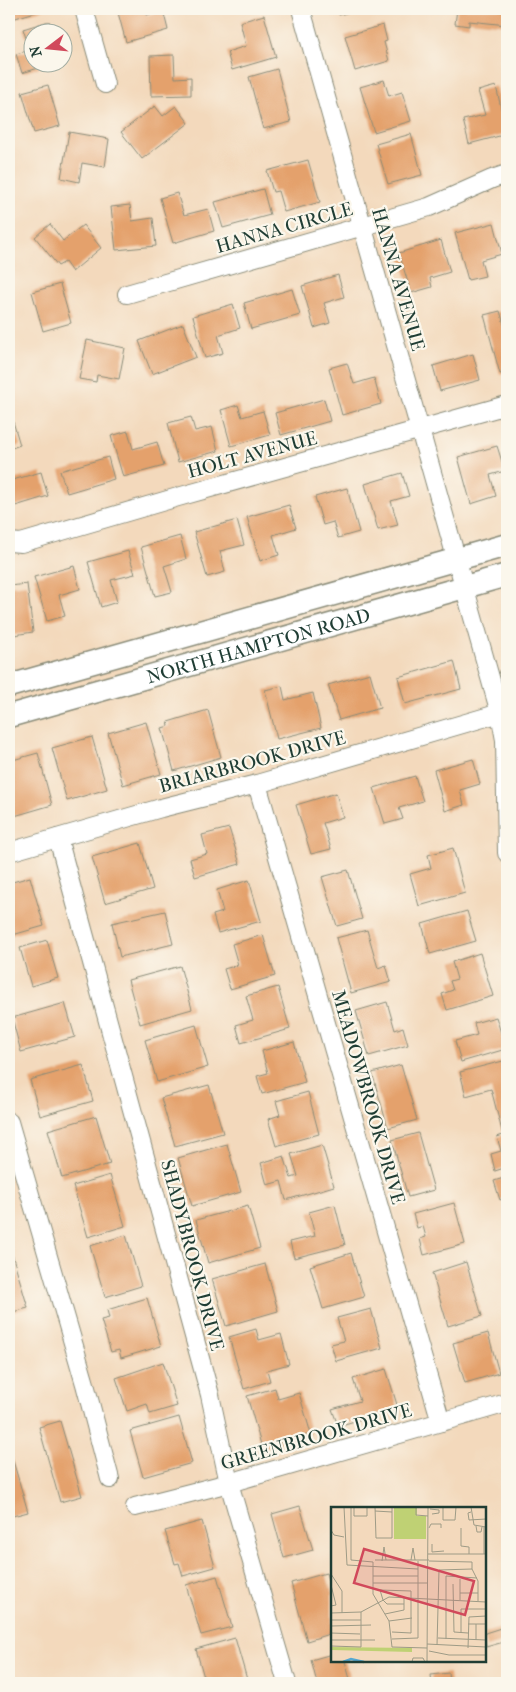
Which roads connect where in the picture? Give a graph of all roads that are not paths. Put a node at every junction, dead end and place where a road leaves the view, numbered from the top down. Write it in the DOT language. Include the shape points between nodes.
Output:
graph roads {
  1 [pos="84,9"];
  2 [pos="301,9"];
  3 [pos="105,84"];
  4 [pos="507,174"];
  5 [pos="363,227"];
  6 [pos="127,294"];
  7 [pos="507,405"];
  8 [pos="420,430"];
  9 [pos="9,542"];
  10 [pos="507,545"];
  11 [pos="457,560"];
  12 [pos="507,575"];
  13 [pos="464,587"];
  14 [pos="9,686"];
  15 [pos="504,712"];
  16 [pos="9,716"];
  17 [pos="256,784"];
  18 [pos="58,838"];
  19 [pos="9,852"];
  20 [pos="507,854"];
  21 [pos="9,1122"];
  22 [pos="507,1403"];
  23 [pos="441,1422"];
  24 [pos="110,1479"];
  25 [pos="229,1483"];
  26 [pos="136,1507"];
  27 [pos="287,1683"];
  1 -- 3 [label="street"];
  2 -- 5 [label="street, HANNA AVENUE"];
  4 -- 5 [label="street, HANNA CIRCLE" via="429,207"];
  5 -- 6 [label="street, HANNA CIRCLE"];
  5 -- 8 [label="street, HANNA AVENUE"];
  7 -- 8 [label="street, HOLT AVENUE"];
  8 -- 9 [label="street, HOLT AVENUE" via="21,543"];
  8 -- 11 [label="street, HANNA AVENUE"];
  10 -- 11 [label="main road, NORTH HAMPTON ROAD"];
  11 -- 13 [label="street, HANNA AVENUE"];
  11 -- 14 [label="main road, NORTH HAMPTON ROAD"];
  12 -- 13 [label="main road, NORTH HAMPTON ROAD"];
  13 -- 15 [label="street, HANNA AVENUE"];
  13 -- 16 [label="main road, NORTH HAMPTON ROAD"];
  15 -- 17 [label="street, BRIARBROOK DRIVE"];
  15 -- 20 [label="street, HANNA AVENUE"];
  17 -- 18 [label="street, BRIARBROOK DRIVE"];
  17 -- 23 [label="street, MEADOWBROOK DRIVE"];
  18 -- 19 [label="street, BRIARBROOK DRIVE"];
  18 -- 25 [label="street, SHADYBROOK DRIVE" via="210,1395"];
  21 -- 24 [label="street"];
  22 -- 23 [label="street, GREENBROOK DRIVE"];
  23 -- 25 [label="street, GREENBROOK DRIVE"];
  25 -- 26 [label="street, GREENBROOK DRIVE"];
  25 -- 27 [label="street, SHADYBROOK DRIVE"];
}
